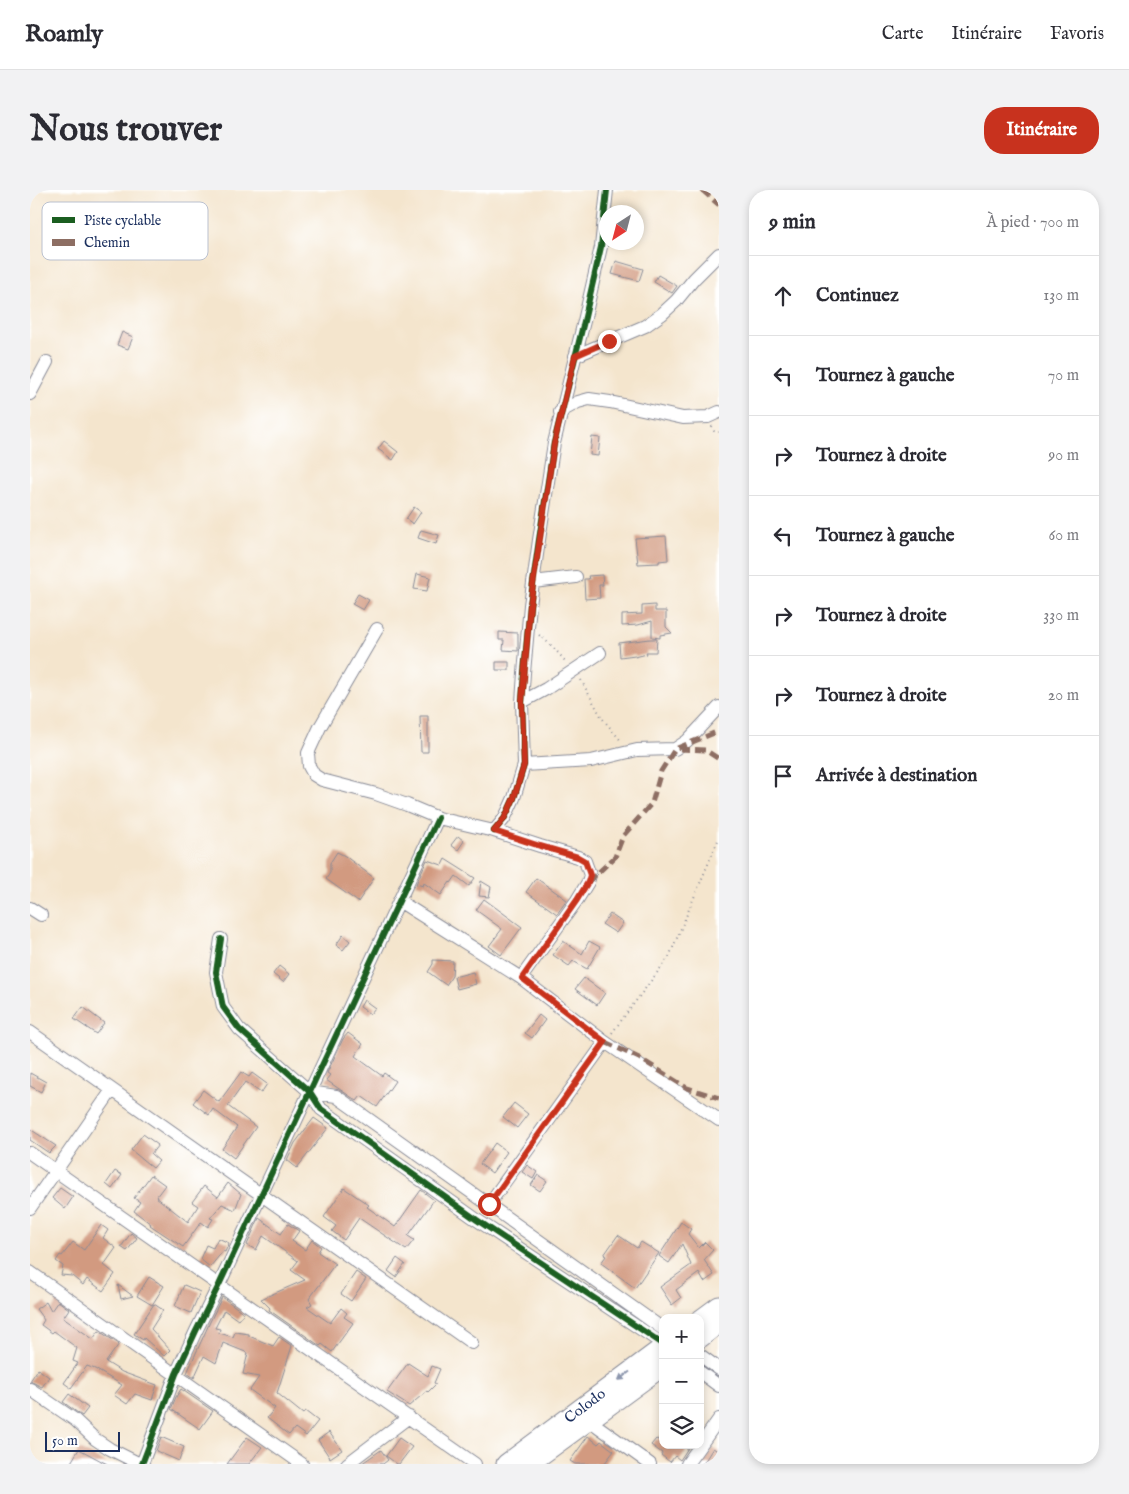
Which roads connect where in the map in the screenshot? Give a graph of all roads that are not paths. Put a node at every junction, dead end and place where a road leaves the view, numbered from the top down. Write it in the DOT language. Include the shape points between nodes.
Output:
graph roads {
  1 [pos="607,190"];
  2 [pos="719,254"];
  3 [pos="575,356"];
  4 [pos="47,362"];
  5 [pos="30,394"];
  6 [pos="560,412"];
  7 [pos="719,412"];
  8 [pos="576,577"];
  9 [pos="533,582"];
  10 [pos="376,629"];
  11 [pos="600,653"];
  12 [pos="522,702"];
  13 [pos="719,707"];
  14 [pos="524,765"];
  15 [pos="438,818"];
  16 [pos="494,831"];
  17 [pos="399,901"];
  18 [pos="30,908"];
  19 [pos="41,915"];
  20 [pos="221,939"];
  21 [pos="522,978"];
  22 [pos="30,1032"];
  23 [pos="605,1042"];
  24 [pos="112,1090"];
  25 [pos="310,1092"];
  26 [pos="719,1120"];
  27 [pos="30,1153"];
  28 [pos="55,1170"];
  29 [pos="261,1194"];
  30 [pos="489,1204"];
  31 [pos="30,1208"];
  32 [pos="30,1272"];
  33 [pos="219,1285"];
  34 [pos="719,1306"];
  35 [pos="704,1317"];
  36 [pos="719,1324"];
  37 [pos="659,1325"];
  38 [pos="704,1335"];
  39 [pos="472,1343"];
  40 [pos="659,1343"];
  41 [pos="659,1349"];
  42 [pos="704,1358"];
  43 [pos="659,1369"];
  44 [pos="719,1369"];
  45 [pos="176,1374"];
  46 [pos="704,1375"];
  47 [pos="719,1386"];
  48 [pos="30,1389"];
  49 [pos="409,1417"];
  50 [pos="719,1419"];
  51 [pos="588,1420"];
  52 [pos="141,1464"];
  53 [pos="302,1464"];
  54 [pos="347,1464"];
  55 [pos="475,1464"];
  56 [pos="506,1464"];
  57 [pos="529,1464"];
  58 [pos="650,1464"];
  59 [pos="687,1464"];
  1 -- 3 [label="street" via="601,247"];
  2 -- 3 [label="street" via="662,314 645,326"];
  3 -- 6 [label="street"];
  4 -- 5 [label="street"];
  6 -- 7 [label="street" via="589,399 683,418 708,417"];
  6 -- 9 [label="street"];
  8 -- 9 [label="street"];
  9 -- 12 [label="street"];
  10 -- 15 [label="street" via="320,727 308,753 309,766 322,780 376,794"];
  11 -- 12 [label="street"];
  12 -- 14 [label="street"];
  13 -- 14 [label="street" via="675,749 637,750 591,761"];
  14 -- 16 [label="street" via="509,809"];
  15 -- 16 [label="street"];
  15 -- 17 [label="street"];
  16 -- 21 [label="street" via="578,857 585,861 590,875 577,900"];
  17 -- 21 [label="street"];
  17 -- 25 [label="street"];
  18 -- 19 [label="street"];
  20 -- 25 [label="street" via="216,972 223,1007 239,1029"];
  21 -- 23 [label="street"];
  22 -- 24 [label="street"];
  23 -- 26 [label="street"];
  23 -- 30 [label="street"];
  24 -- 28 [label="street"];
  24 -- 29 [label="street"];
  25 -- 29 [label="street"];
  25 -- 30 [label="street" via="336,1096"];
  25 -- 40 [label="street" via="329,1115"];
  27 -- 28 [label="street"];
  28 -- 31 [label="street"];
  28 -- 33 [label="street"];
  29 -- 33 [label="street"];
  29 -- 39 [label="street"];
  30 -- 37 [label="street"];
  32 -- 45 [label="street"];
  33 -- 45 [label="street"];
  33 -- 49 [label="street"];
  34 -- 35 [label="main road"];
  36 -- 38 [label="main road"];
  41 -- 56 [label="main road, Colodo, one-way"];
  42 -- 44 [label="street"];
  43 -- 51 [label="main road, Colodo"];
  45 -- 52 [label="street"];
  45 -- 53 [label="street"];
  46 -- 47 [label="street"];
  48 -- 52 [label="street" via="75,1420 95,1439"];
  49 -- 54 [label="street"];
  49 -- 55 [label="street"];
  50 -- 59 [label="street"];
  51 -- 57 [label="main road, Colodo"];
  51 -- 58 [label="street"];
}
